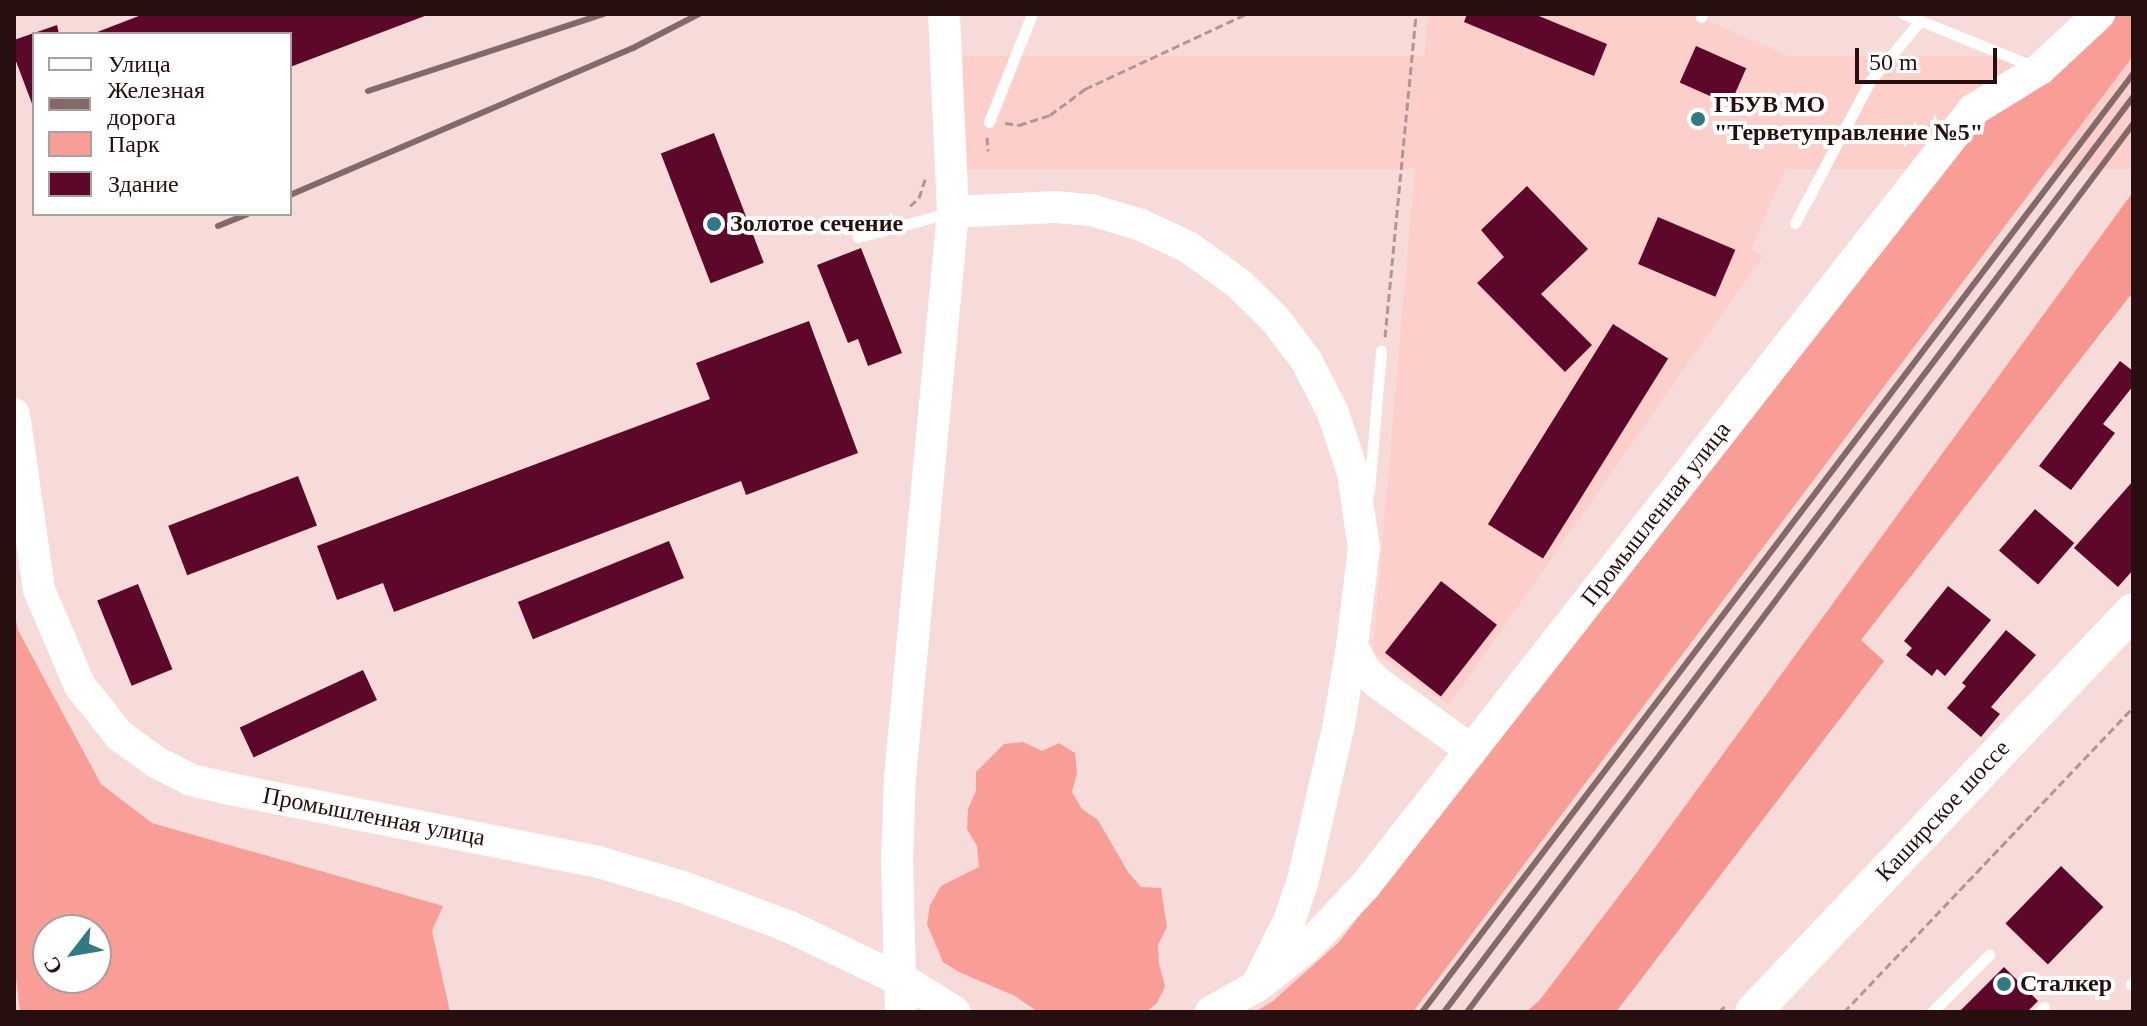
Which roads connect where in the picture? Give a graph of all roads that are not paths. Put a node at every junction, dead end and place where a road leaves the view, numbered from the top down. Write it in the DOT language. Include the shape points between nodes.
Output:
graph roads {
  1 [pos="944,14"];
  2 [pos="1032,14"];
  3 [pos="1904,14"];
  4 [pos="2099,14"];
  5 [pos="1920,21"];
  6 [pos="2040,69"];
  7 [pos="989,122"];
  8 [pos="953,212"];
  9 [pos="1795,223"];
  10 [pos="858,237"];
  11 [pos="1381,351"];
  12 [pos="14,414"];
  13 [pos="1364,548"];
  14 [pos="2133,611"];
  15 [pos="2133,637"];
  16 [pos="1352,646"];
  17 [pos="1471,750"];
  18 [pos="1989,955"];
  19 [pos="1257,986"];
  20 [pos="901,1012"];
  21 [pos="955,1012"];
  22 [pos="1211,1012"];
  23 [pos="1753,1012"];
  24 [pos="1780,1012"];
  25 [pos="1932,1012"];
  1 -- 8 [label="street"];
  2 -- 7 [label="lane"];
  3 -- 5 [label="lane"];
  4 -- 6 [label="street, Промышленная улица"];
  5 -- 6 [label="lane"];
  5 -- 9 [label="lane" via="1870,81"];
  6 -- 17 [label="street, Промышленная улица" via="1973,110"];
  8 -- 10 [label="lane"];
  8 -- 13 [label="street" via="1091,210 1188,247 1238,283 1291,339 1333,413 1353,473"];
  8 -- 20 [label="street" via="900,777"];
  11 -- 13 [label="lane"];
  12 -- 21 [label="street, Промышленная улица" via="39,590 80,686 120,736 156,762 191,780 595,861 683,887 790,927"];
  13 -- 16 [label="street"];
  14 -- 23 [label="main road, Каширское шоссе"];
  15 -- 24 [label="main road, Каширское шоссе"];
  16 -- 17 [label="street" via="1378,683"];
  16 -- 19 [label="street" via="1303,880"];
  17 -- 19 [label="street, Промышленная улица" via="1327,928"];
  18 -- 25 [label="lane"];
  19 -- 22 [label="street, Промышленная улица"];
}
